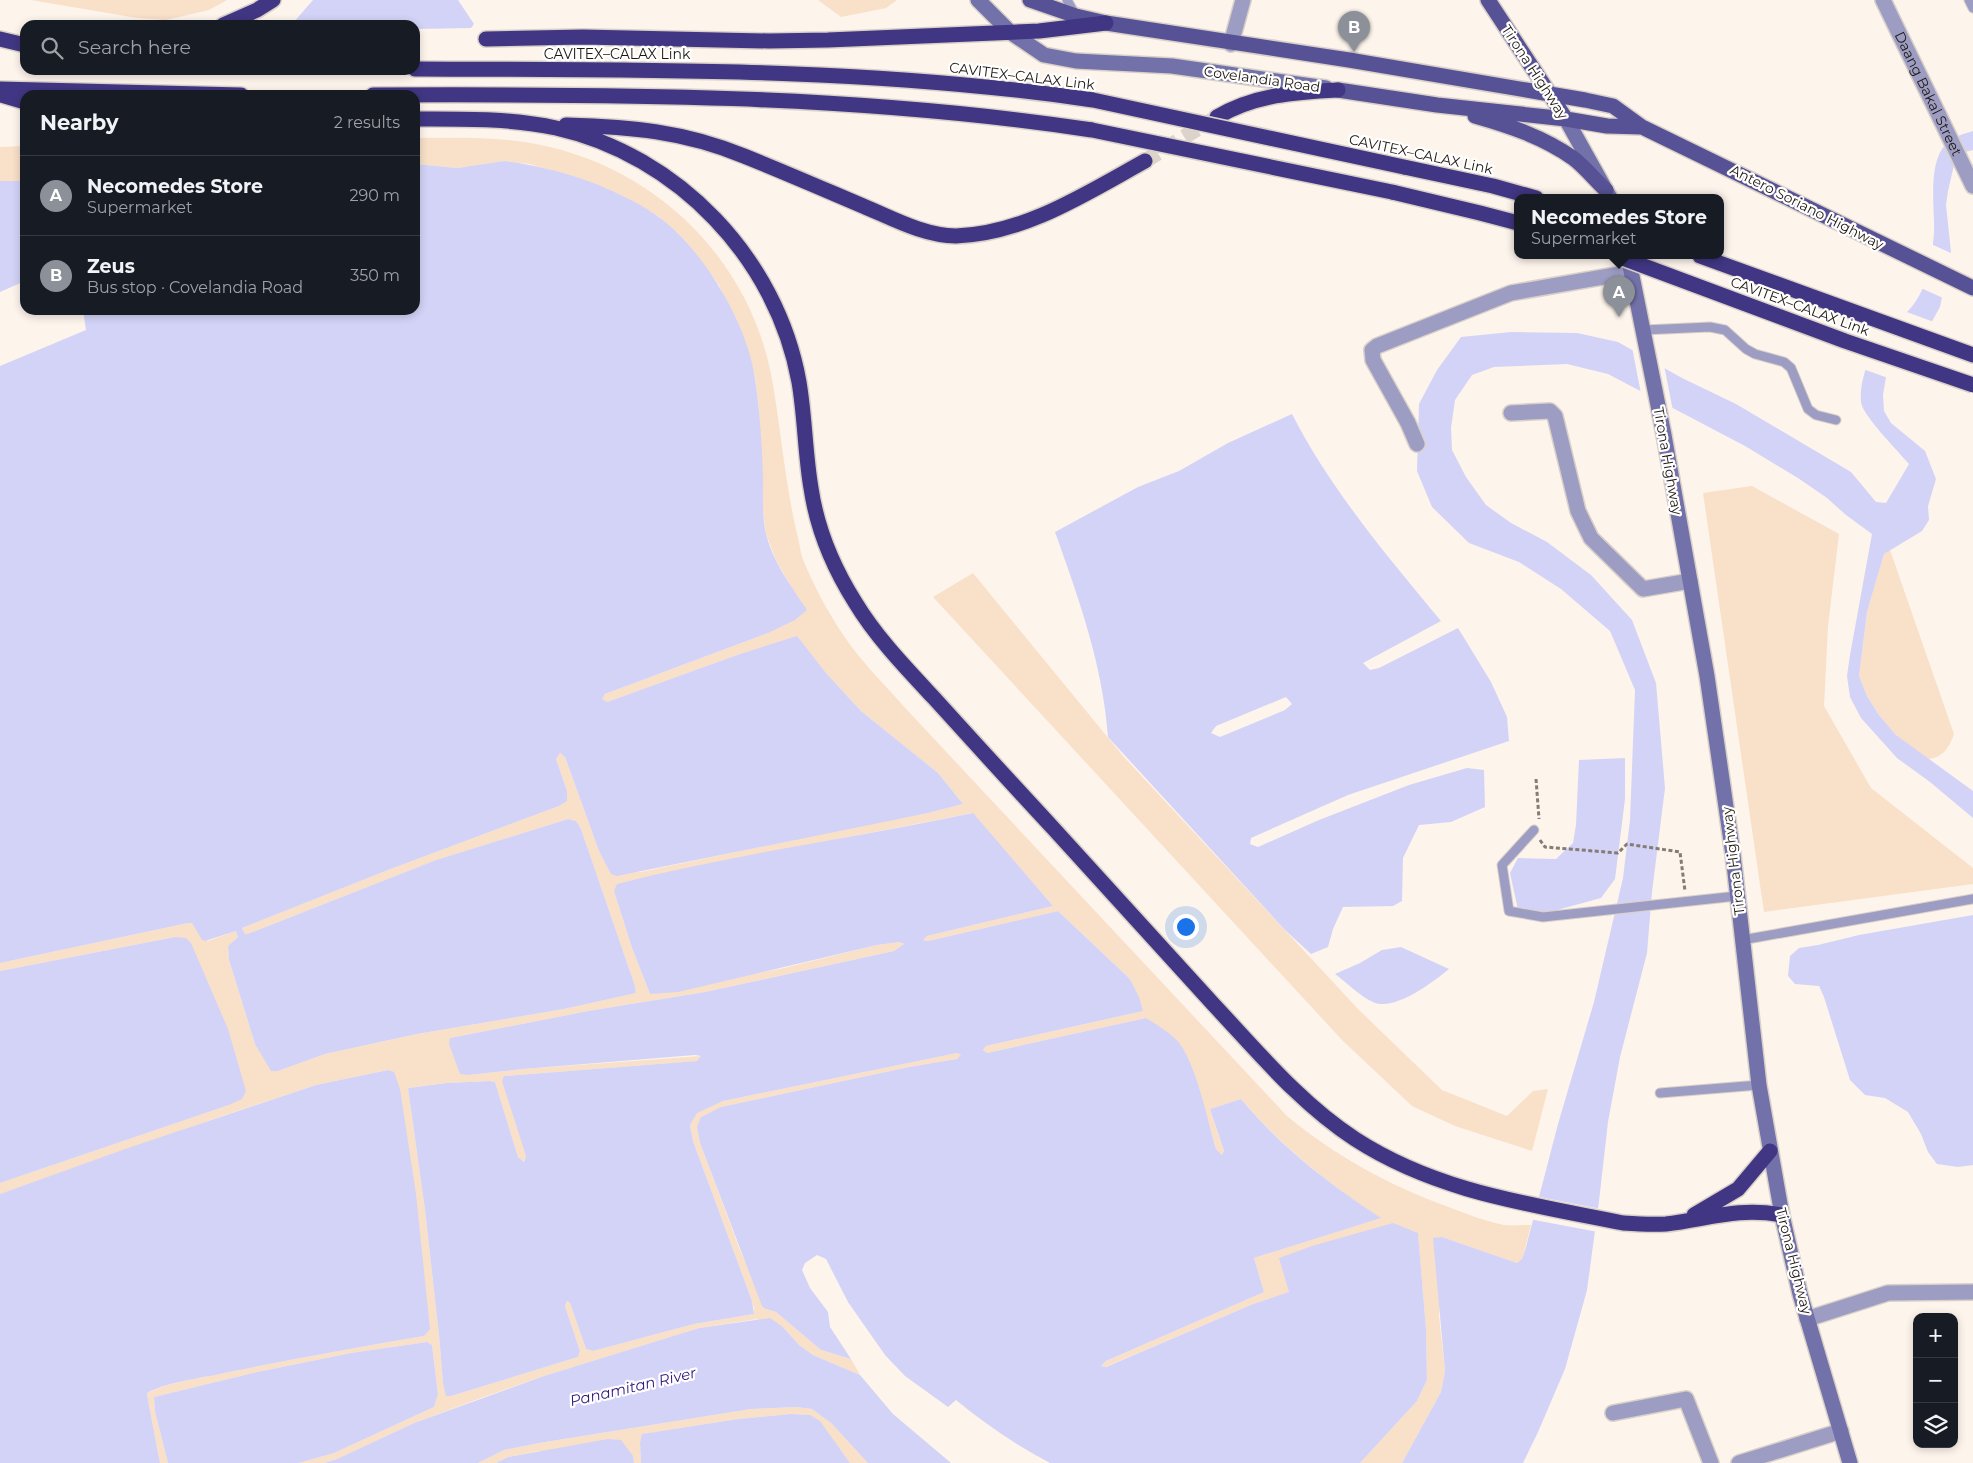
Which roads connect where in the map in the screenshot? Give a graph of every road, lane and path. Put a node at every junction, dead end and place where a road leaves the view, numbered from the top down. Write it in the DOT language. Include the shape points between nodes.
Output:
graph roads {
  1 [pos="273,0"];
  2 [pos="978,0"];
  3 [pos="1030,0"];
  4 [pos="1067,0"];
  5 [pos="1243,0"];
  6 [pos="1488,0"];
  7 [pos="1883,0"];
  8 [pos="1969,0"];
  9 [pos="1973,8"];
  10 [pos="1076,16"];
  11 [pos="235,20"];
  12 [pos="1106,24"];
  13 [pos="1010,32"];
  14 [pos="486,38"];
  15 [pos="0,39"];
  16 [pos="20,44"];
  17 [pos="1231,44"];
  18 [pos="420,69"];
  19 [pos="0,89"];
  20 [pos="40,90"];
  21 [pos="1338,90"];
  22 [pos="1551,93"];
  23 [pos="0,94"];
  24 [pos="420,95"];
  25 [pos="20,100"];
  26 [pos="1437,105"];
  27 [pos="1217,117"];
  28 [pos="420,119"];
  29 [pos="1566,119"];
  30 [pos="530,123"];
  31 [pos="1642,127"];
  32 [pos="1145,160"];
  33 [pos="1973,186"];
  34 [pos="1522,194"];
  35 [pos="1608,194"];
  36 [pos="1514,223"];
  37 [pos="1625,259"];
  38 [pos="1629,259"];
  39 [pos="1708,259"];
  40 [pos="1632,272"];
  41 [pos="1973,288"];
  42 [pos="1644,333"];
  43 [pos="1973,355"];
  44 [pos="1973,385"];
  45 [pos="1511,413"];
  46 [pos="1836,420"];
  47 [pos="1417,444"];
  48 [pos="1690,581"];
  49 [pos="1534,830"];
  50 [pos="1560,847"];
  51 [pos="1738,896"];
  52 [pos="1973,899"];
  53 [pos="1686,901"];
  54 [pos="1742,940"];
  55 [pos="1759,1085"];
  56 [pos="1660,1093"];
  57 [pos="1770,1151"];
  58 [pos="1782,1215"];
  59 [pos="1684,1221"];
  60 [pos="1973,1292"];
  61 [pos="1808,1319"];
  62 [pos="1613,1413"];
  63 [pos="1841,1430"];
  64 [pos="1711,1463"];
  65 [pos="1739,1463"];
  66 [pos="1849,1463"];
  1 -- 11 [label="highway"];
  2 -- 13 [label="main road, Covelandia Road"];
  3 -- 10 [label="main road"];
  4 -- 10 [label="lane"];
  5 -- 17 [label="street"];
  6 -- 22 [label="main road, Tirona Highway"];
  7 -- 33 [label="street, Daang Bakal Street"];
  8 -- 9 [label="lane"];
  10 -- 12 [label="main road"];
  12 -- 13 [label="highway"];
  12 -- 17 [label="main road"];
  13 -- 14 [label="highway" via="769,41"];
  13 -- 21 [label="main road, Covelandia Road" via="1044,55 1068,60 1172,66"];
  15 -- 16 [label="highway"];
  17 -- 22 [label="main road"];
  18 -- 34 [label="highway, CAVITEX–CALAX Link, bridge" via="728,72 1004,88 1093,100"];
  19 -- 20 [label="highway"];
  21 -- 26 [label="main road, Covelandia Road"];
  21 -- 27 [label="highway" via="1287,93 1258,99"];
  22 -- 29 [label="main road, Tirona Highway"];
  22 -- 31 [label="main road, Antero Soriano Highway" via="1613,106"];
  23 -- 25 [label="highway"];
  24 -- 36 [label="highway, bridge" via="726,99 968,114 1092,130 1392,192"];
  26 -- 29 [label="main road, Covelandia Road"];
  26 -- 35 [label="main road" via="1541,138 1574,159"];
  28 -- 30 [label="highway"];
  29 -- 31 [label="main road, Antero Soriano Highway" via="1607,126"];
  29 -- 35 [label="main road, Tirona Highway"];
  30 -- 32 [label="highway" via="644,130 695,138 744,155 918,229 954,236 988,232 1028,220"];
  30 -- 59 [label="highway" via="578,134 644,162 694,198 742,250 768,292 787,338 799,384 816,514 830,557 856,605 898,658 1277,1072 1326,1118 1354,1139 1428,1177 1471,1192 1623,1223"];
  31 -- 41 [label="main road, Antero Soriano Highway"];
  37 -- 44 [label="highway, CAVITEX–CALAX Link, bridge"];
  38 -- 40 [label="main road, Tirona Highway"];
  39 -- 43 [label="highway, CAVITEX–CALAX Link"];
  40 -- 42 [label="main road, Tirona Highway"];
  40 -- 47 [label="street" via="1511,293 1377,346 1372,350 1373,360"];
  42 -- 46 [label="lane" via="1710,327 1725,330 1750,352 1784,362 1791,368 1811,412"];
  42 -- 48 [label="main road, Tirona Highway"];
  45 -- 48 [label="street" via="1550,411 1555,416 1578,511 1591,538 1644,590"];
  48 -- 51 [label="main road, Tirona Highway"];
  49 -- 53 [label="lane" via="1502,865 1509,912 1542,917"];
  50 -- 53 [label="path" via="1618,853 1626,844 1680,852"];
  51 -- 53 [label="lane"];
  51 -- 54 [label="main road, Tirona Highway"];
  52 -- 54 [label="lane"];
  54 -- 55 [label="main road, Tirona Highway"];
  55 -- 56 [label="lane"];
  55 -- 57 [label="main road, Tirona Highway"];
  57 -- 58 [label="main road, Tirona Highway"];
  57 -- 59 [label="highway" via="1738,1189"];
  58 -- 59 [label="highway" via="1749,1211"];
  58 -- 61 [label="main road, Tirona Highway"];
  60 -- 61 [label="street" via="1888,1293"];
  61 -- 63 [label="main road, Tirona Highway"];
  62 -- 64 [label="street" via="1686,1400"];
  63 -- 65 [label="street"];
  63 -- 66 [label="main road, Tirona Highway"];
}
